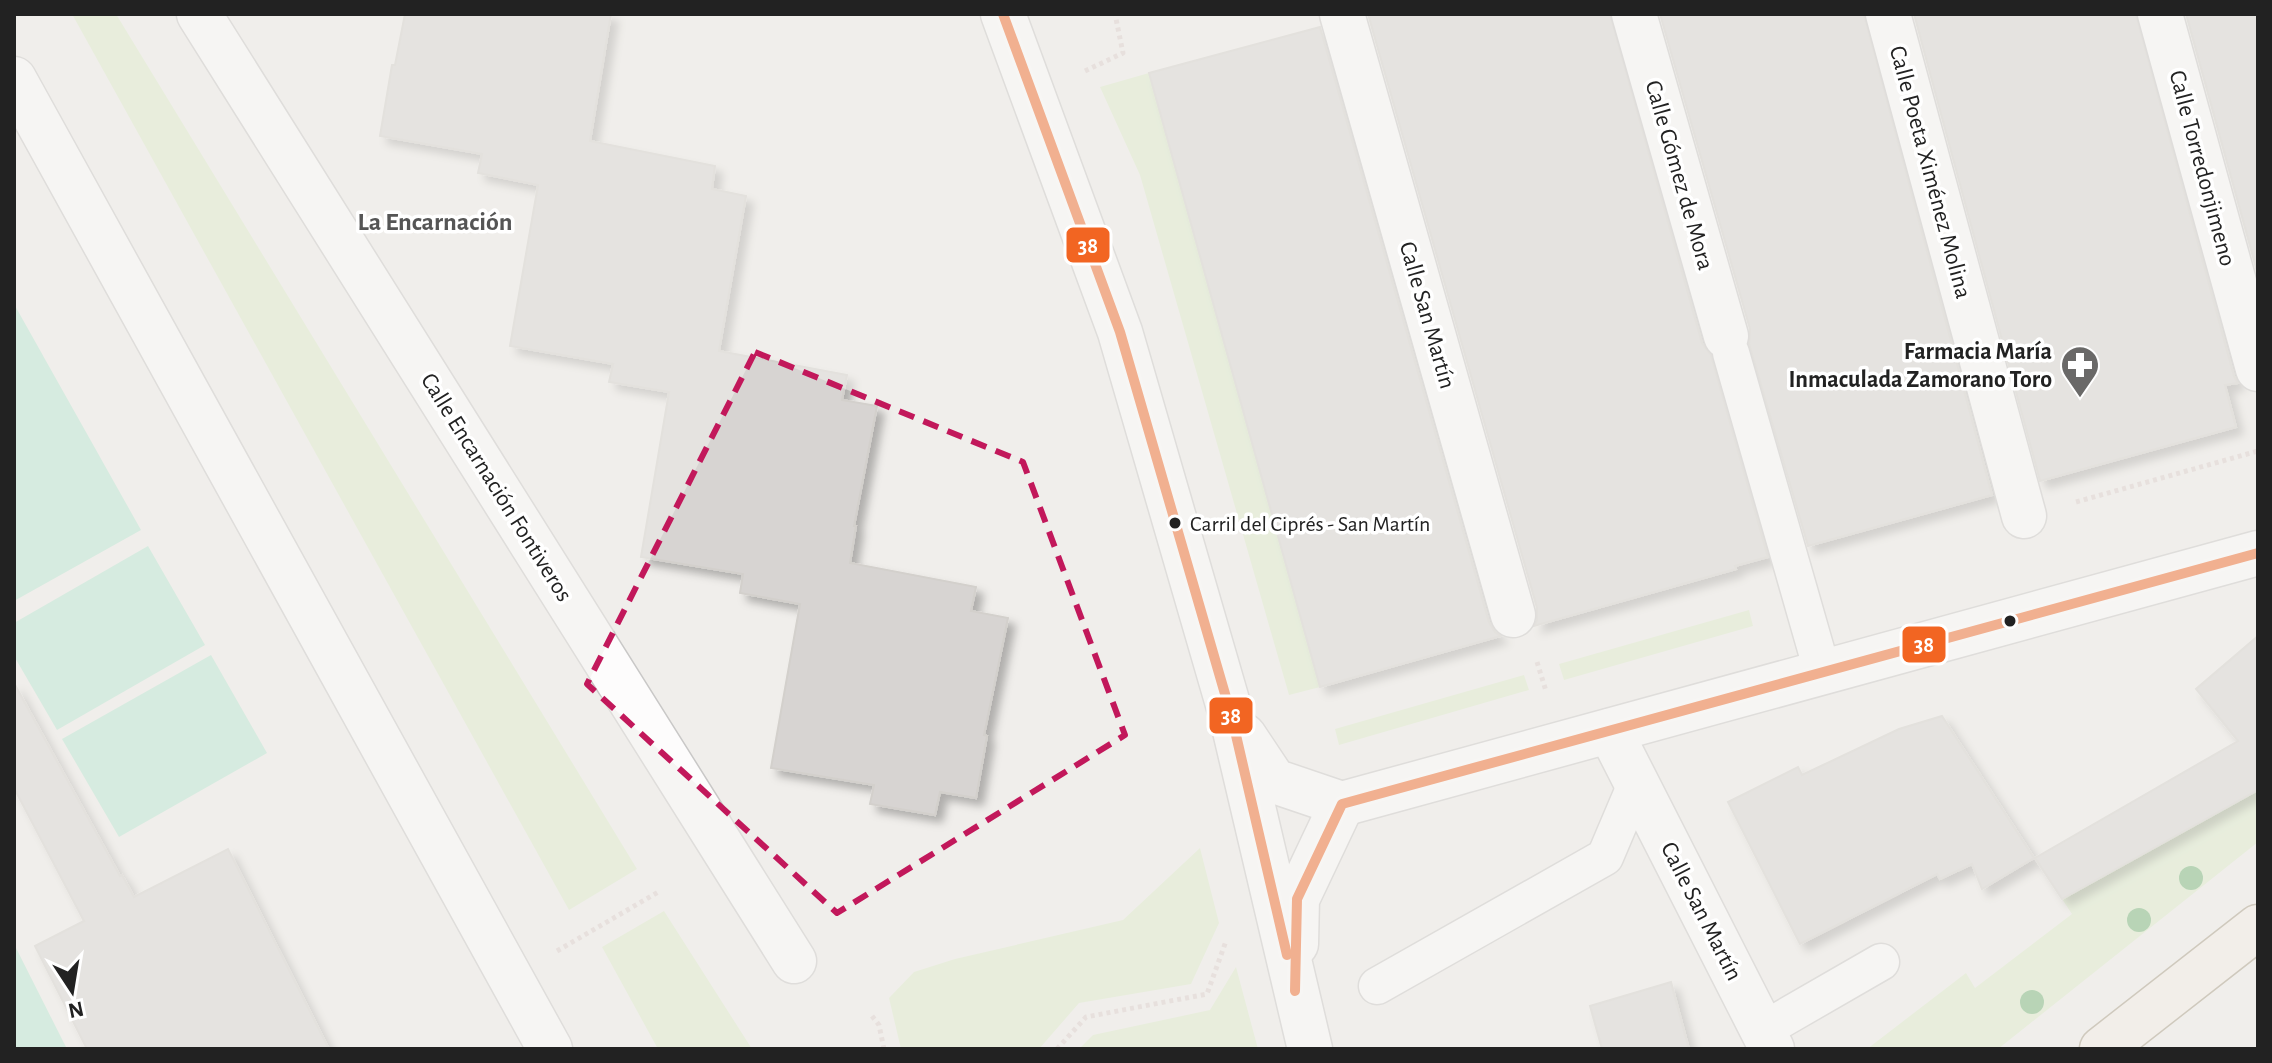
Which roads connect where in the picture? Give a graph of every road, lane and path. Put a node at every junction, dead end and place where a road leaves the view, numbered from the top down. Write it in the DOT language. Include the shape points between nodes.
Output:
graph roads {
  1 [pos="199,14"];
  2 [pos="1003,14"];
  3 [pos="1115,14"];
  4 [pos="1342,14"];
  5 [pos="1634,14"];
  6 [pos="1888,14"];
  7 [pos="2160,14"];
  8 [pos="14,79"];
  9 [pos="1033,96"];
  10 [pos="1728,345"];
  11 [pos="2258,369"];
  12 [pos="2258,451"];
  13 [pos="2024,516"];
  14 [pos="2258,553"];
  15 [pos="1513,615"];
  16 [pos="1823,674"];
  17 [pos="1232,718"];
  18 [pos="1610,731"];
  19 [pos="1636,784"];
  20 [pos="1342,804"];
  21 [pos="660,891"];
  22 [pos="2258,927"];
  23 [pos="1230,930"];
  24 [pos="556,951"];
  25 [pos="794,961"];
  26 [pos="1881,962"];
  27 [pos="1377,986"];
  28 [pos="1295,991"];
  29 [pos="872,1016"];
  30 [pos="1768,1040"];
  31 [pos="550,1049"];
  32 [pos="884,1049"];
  33 [pos="1057,1049"];
  34 [pos="1310,1049"];
  35 [pos="2102,1049"];
  1 -- 25 [label="street, Calle Encarnación Fontiveros"];
  2 -- 9 [label="street"];
  3 -- 9 [label="path" via="1123,53"];
  4 -- 15 [label="street, Calle San Martín"];
  5 -- 10 [label="street, Calle Gómez de Mora"];
  6 -- 13 [label="street, Calle Poeta Ximénez Molina"];
  7 -- 11 [label="street, Calle Torredonjimeno"];
  8 -- 31 [label="street"];
  9 -- 17 [label="street" via="1120,332"];
  10 -- 16 [label="lane, Calle Gómez de Mora"];
  12 -- 13 [label="path"];
  14 -- 16 [label="street"];
  16 -- 18 [label="street"];
  17 -- 20 [label="street" via="1274,781"];
  17 -- 28 [label="street"];
  18 -- 19 [label="street, Calle San Martín"];
  18 -- 20 [label="street"];
  19 -- 27 [label="lane" via="1605,857"];
  19 -- 30 [label="street, Calle San Martín"];
  20 -- 28 [label="street" via="1297,899"];
  21 -- 24 [label="path"];
  22 -- 35 [label="main road"];
  23 -- 33 [label="path" via="1207,994 1086,1017"];
  26 -- 30 [label="lane"];
  28 -- 34 [label="street"];
  29 -- 32 [label="path"];
}
